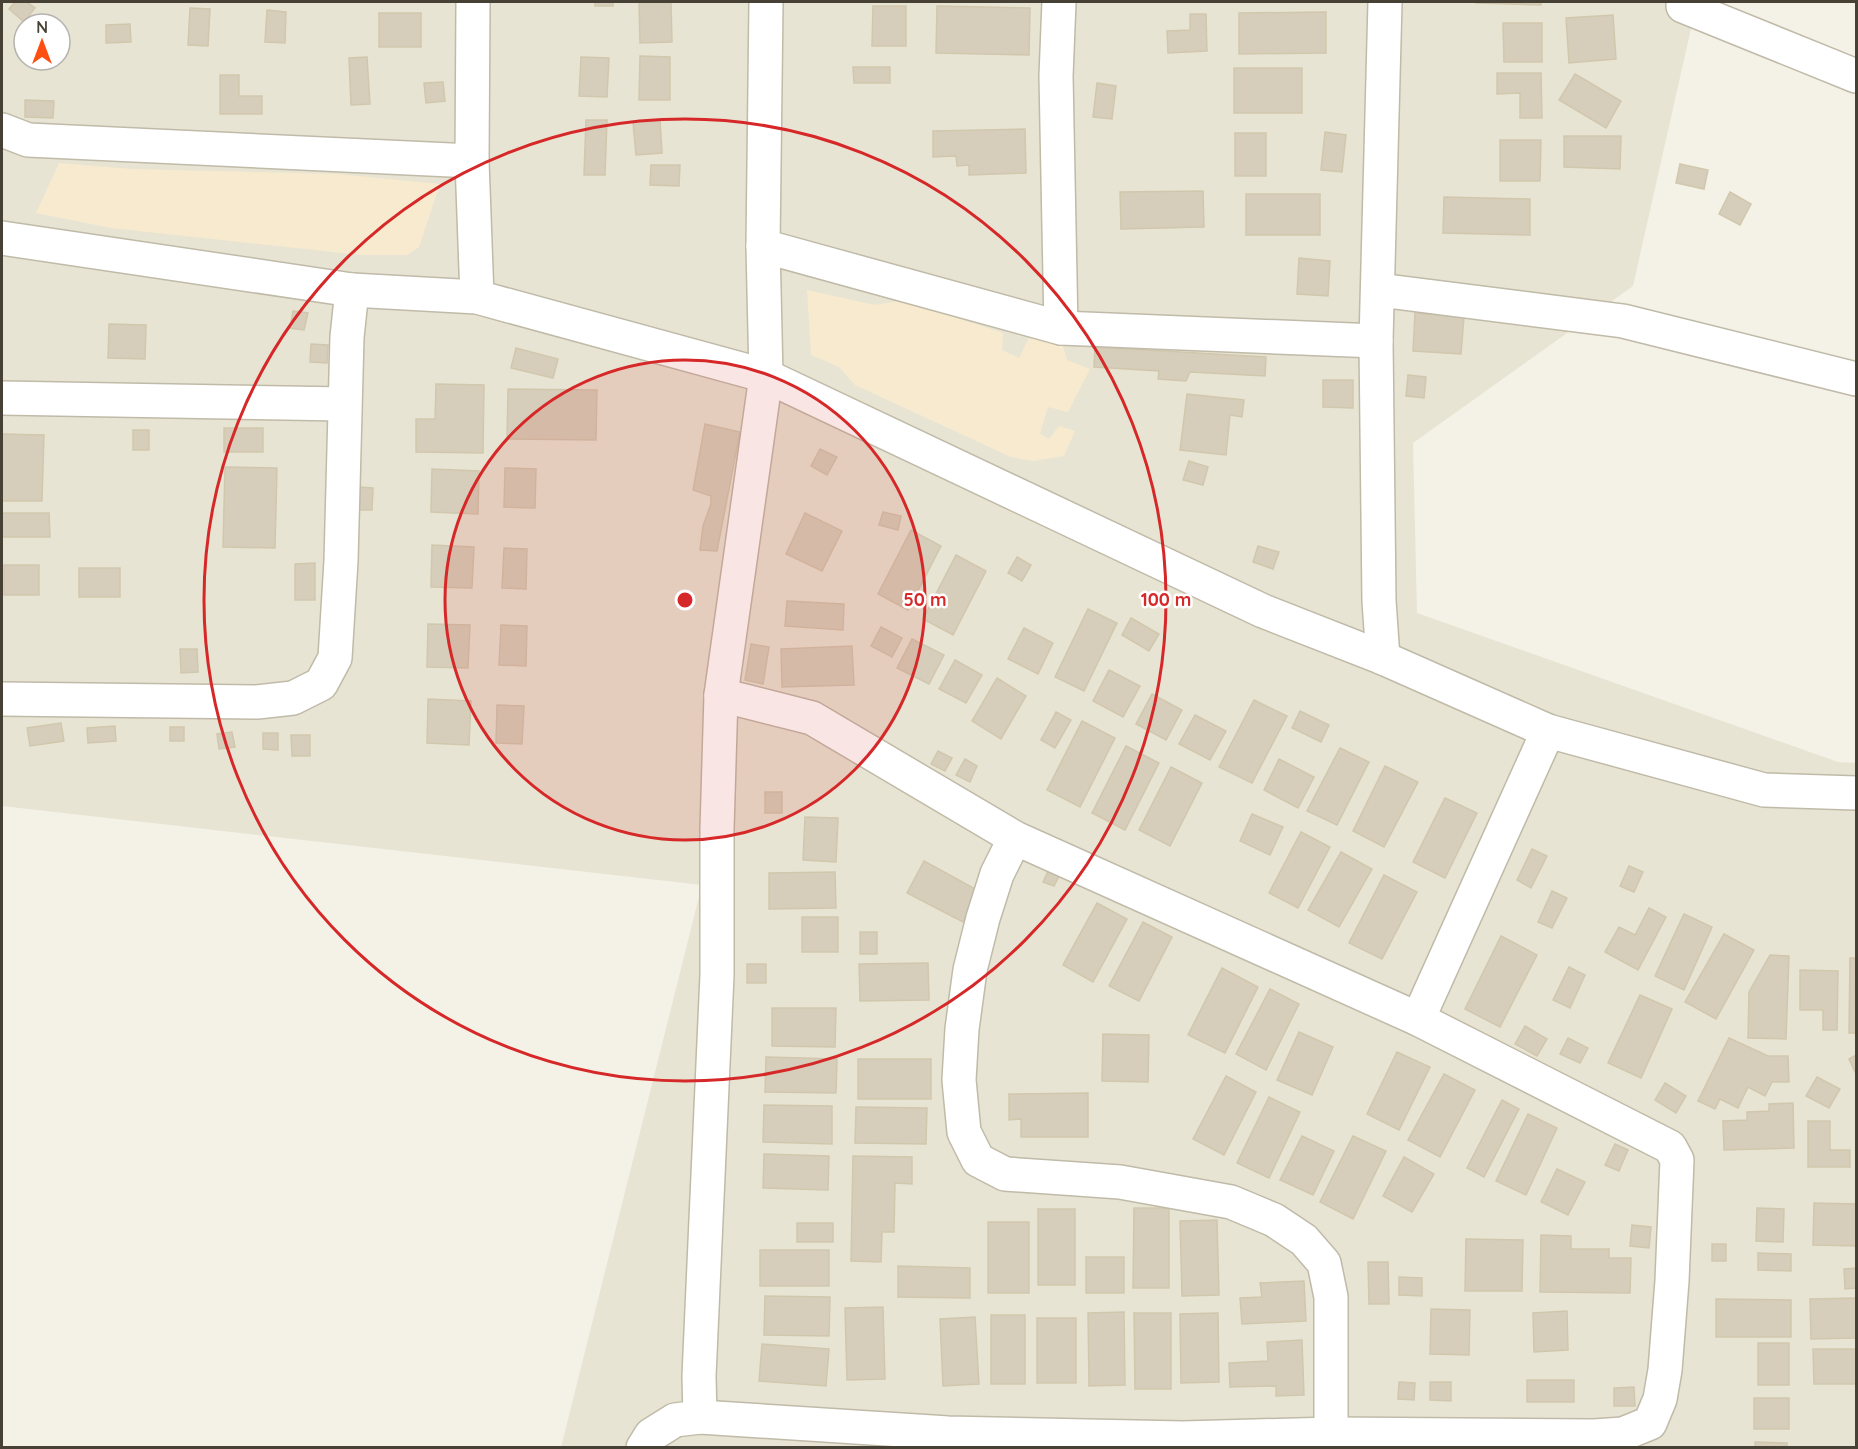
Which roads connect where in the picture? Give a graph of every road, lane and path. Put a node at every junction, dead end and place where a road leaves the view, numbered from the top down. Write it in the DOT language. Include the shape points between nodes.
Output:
graph roads {
  1 [pos="473,2"];
  2 [pos="766,2"];
  3 [pos="1059,2"];
  4 [pos="1385,2"];
  5 [pos="1684,2"];
  6 [pos="1857,76"];
  7 [pos="2,130"];
  8 [pos="472,161"];
  9 [pos="2,238"];
  10 [pos="763,246"];
  11 [pos="352,290"];
  12 [pos="1379,290"];
  13 [pos="477,297"];
  14 [pos="1060,328"];
  15 [pos="1376,341"];
  16 [pos="766,376"];
  17 [pos="1857,379"];
  18 [pos="2,398"];
  19 [pos="344,404"];
  20 [pos="1383,658"];
  21 [pos="721,695"];
  22 [pos="2,699"];
  23 [pos="1548,731"];
  24 [pos="1857,793"];
  25 [pos="1015,838"];
  26 [pos="1418,1019"];
  27 [pos="700,1417"];
  28 [pos="1331,1434"];
  29 [pos="643,1448"];
  1 -- 8 [label="street"];
  2 -- 10 [label="street"];
  3 -- 14 [label="street" via="1056,76"];
  4 -- 12 [label="street"];
  5 -- 6 [label="street" via="1683,6"];
  7 -- 8 [label="street" via="28,140"];
  8 -- 13 [label="street"];
  9 -- 11 [label="street"];
  10 -- 14 [label="street"];
  10 -- 16 [label="street"];
  11 -- 13 [label="street"];
  11 -- 19 [label="street"];
  12 -- 15 [label="street"];
  12 -- 17 [label="street" via="1623,321"];
  13 -- 16 [label="street"];
  14 -- 15 [label="street"];
  15 -- 20 [label="street"];
  16 -- 20 [label="street" via="1263,611"];
  16 -- 21 [label="street"];
  18 -- 19 [label="street"];
  19 -- 22 [label="street" via="341,561 334,658 321,684 293,698 257,702"];
  20 -- 23 [label="street"];
  21 -- 25 [label="street" via="812,718"];
  21 -- 27 [label="street" via="717,975"];
  23 -- 24 [label="street" via="1764,790"];
  23 -- 26 [label="street"];
  25 -- 26 [label="street"];
  25 -- 28 [label="street" via="997,874 983,918 970,970 962,1029 959,1080 964,1132 978,1160 1005,1174 1120,1182 1231,1202 1274,1220 1304,1240 1324,1263 1331,1297"];
  26 -- 28 [label="street" via="1670,1147 1677,1160 1672,1281 1660,1400 1650,1423 1623,1434"];
  27 -- 28 [label="street" via="948,1433 1184,1438"];
  27 -- 29 [label="street" via="675,1420 651,1435"];
}
